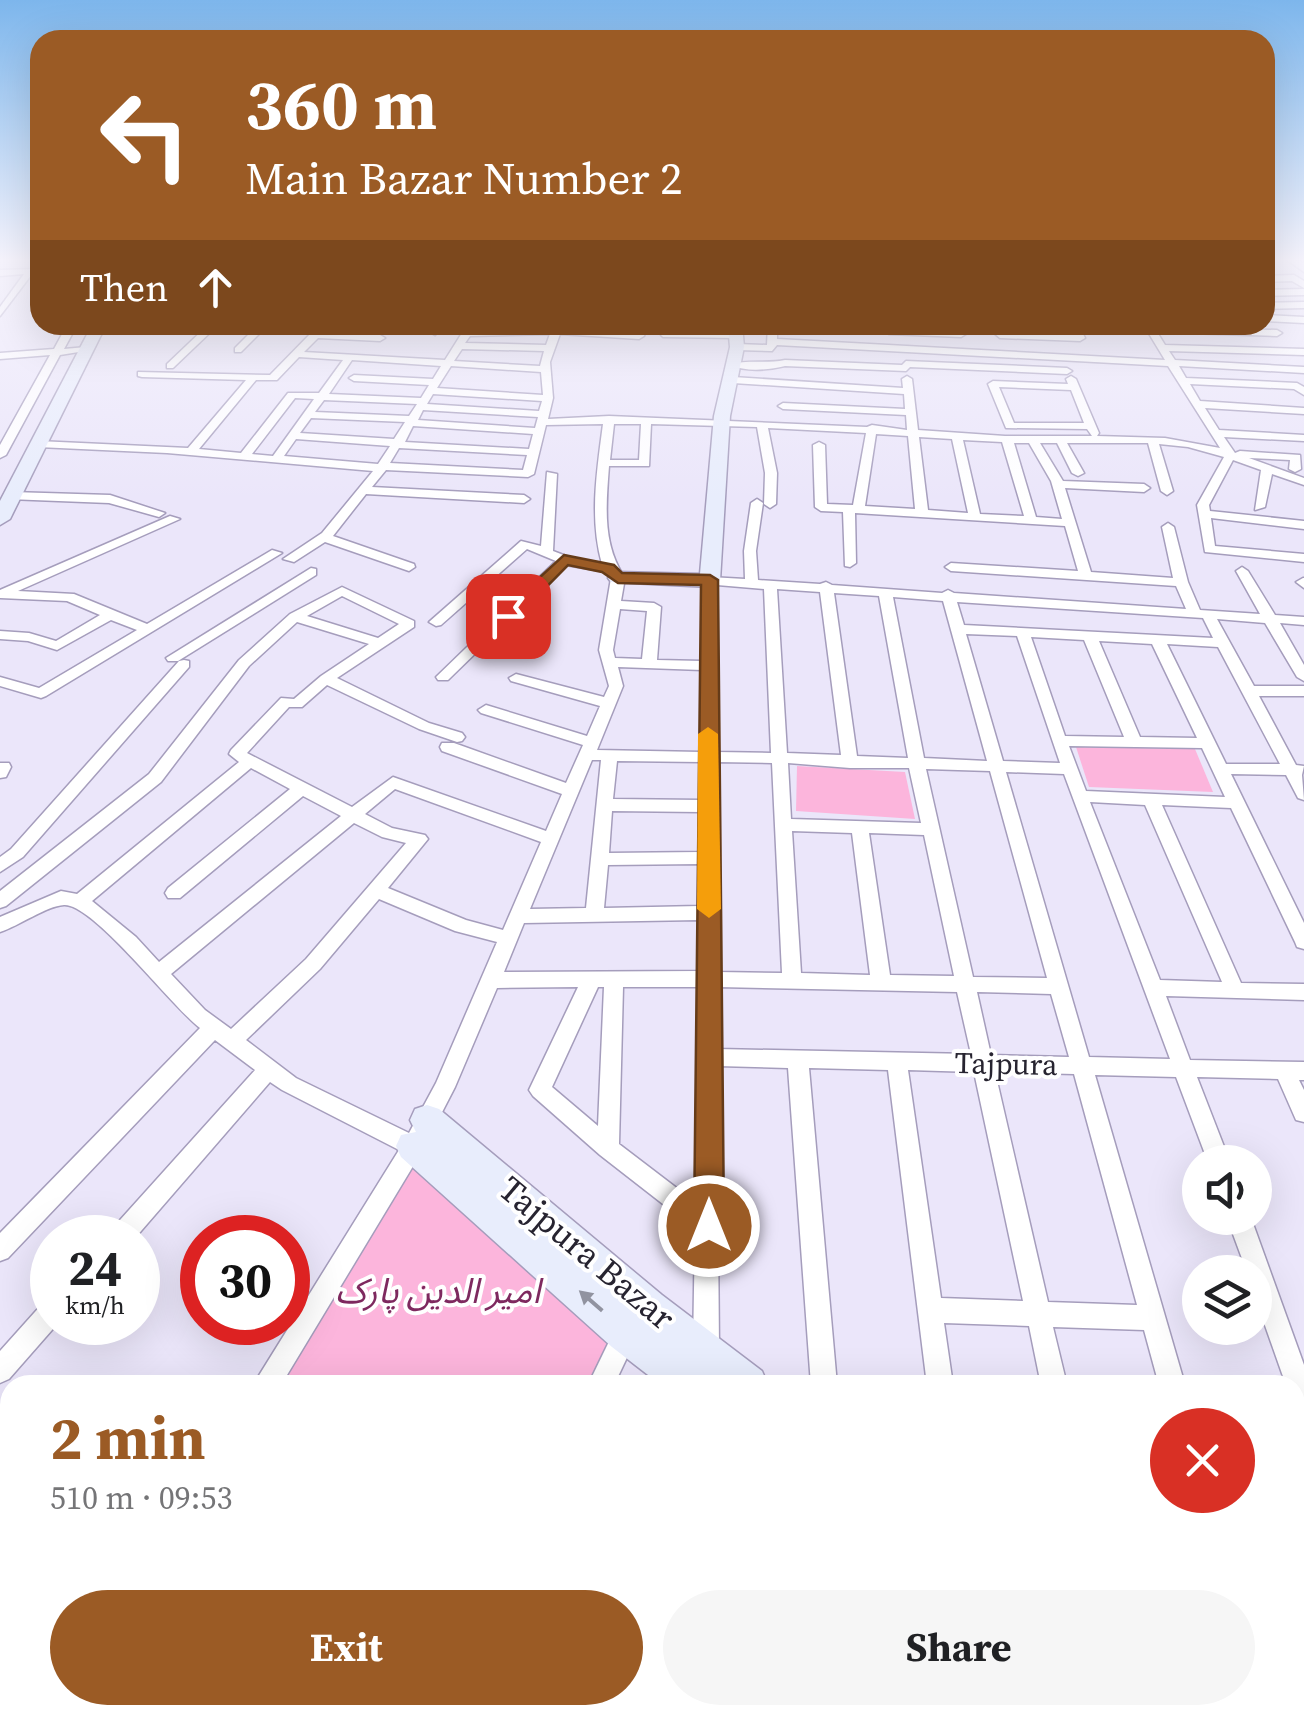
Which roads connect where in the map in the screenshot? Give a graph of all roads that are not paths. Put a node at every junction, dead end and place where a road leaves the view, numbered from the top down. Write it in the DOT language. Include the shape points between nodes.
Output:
graph roads {
  1 [pos="64,340"];
  2 [pos="91,340"];
  3 [pos="198,340"];
  4 [pos="251,340"];
  5 [pos="310,340"];
  6 [pos="463,340"];
  7 [pos="553,340"];
  8 [pos="687,340"];
  9 [pos="1054,340"];
  10 [pos="1157,340"];
  11 [pos="772,342"];
  12 [pos="458,346"];
  13 [pos="550,348"];
  14 [pos="904,348"];
  15 [pos="1162,348"];
  16 [pos="86,350"];
  17 [pos="735,350"];
  18 [pos="58,352"];
  19 [pos="1298,352"];
  20 [pos="296,354"];
  21 [pos="1062,355"];
  22 [pos="0,356"];
  23 [pos="349,358"];
  24 [pos="464,358"];
  25 [pos="1172,363"];
  26 [pos="170,366"];
  27 [pos="906,366"];
  28 [pos="546,370"];
  29 [pos="1304,370"];
  30 [pos="1067,371"];
  31 [pos="142,374"];
  32 [pos="227,377"];
  33 [pos="253,378"];
  34 [pos="354,378"];
  35 [pos="1183,381"];
  36 [pos="1207,382"];
  37 [pos="1251,384"];
  38 [pos="432,386"];
  39 [pos="1074,387"];
  40 [pos="907,391"];
  41 [pos="1303,393"];
  42 [pos="322,396"];
  43 [pos="1216,396"];
  44 [pos="548,398"];
  45 [pos="1262,400"];
  46 [pos="1197,404"];
  47 [pos="784,406"];
  48 [pos="819,408"];
  49 [pos="1304,411"];
  50 [pos="908,412"];
  51 [pos="309,415"];
  52 [pos="608,419"];
  53 [pos="646,420"];
  54 [pos="412,421"];
  55 [pos="541,422"];
  56 [pos="821,425"];
  57 [pos="722,426"];
  58 [pos="762,427"];
  59 [pos="872,428"];
  60 [pos="911,430"];
  61 [pos="1093,432"];
  62 [pos="1216,433"];
  63 [pos="957,434"];
  64 [pos="1304,434"];
  65 [pos="294,436"];
  66 [pos="1007,439"];
  67 [pos="1032,439"];
  68 [pos="1060,439"];
  69 [pos="1153,442"];
  70 [pos="399,444"];
  71 [pos="818,446"];
  72 [pos="37,448"];
  73 [pos="192,452"];
  74 [pos="532,452"];
  75 [pos="0,454"];
  76 [pos="1230,455"];
  77 [pos="245,456"];
  78 [pos="277,458"];
  79 [pos="605,464"];
  80 [pos="381,467"];
  81 [pos="1267,470"];
  82 [pos="1295,470"];
  83 [pos="551,474"];
  84 [pos="1078,474"];
  85 [pos="1304,482"];
  86 [pos="1058,484"];
  87 [pos="1144,488"];
  88 [pos="362,490"];
  89 [pos="1167,491"];
  90 [pos="12,496"];
  91 [pos="524,498"];
  92 [pos="1259,507"];
  93 [pos="854,510"];
  94 [pos="159,512"];
  95 [pos="922,514"];
  96 [pos="1204,514"];
  97 [pos="975,517"];
  98 [pos="0,519"];
  99 [pos="174,519"];
  100 [pos="1030,520"];
  101 [pos="1071,523"];
  102 [pos="1304,524"];
  103 [pos="1168,527"];
  104 [pos="324,537"];
  105 [pos="547,553"];
  106 [pos="277,554"];
  107 [pos="1304,558"];
  108 [pos="564,560"];
  109 [pos="850,563"];
  110 [pos="409,566"];
  111 [pos="951,567"];
  112 [pos="1242,571"];
  113 [pos="311,572"];
  114 [pos="613,573"];
  115 [pos="1086,576"];
  116 [pos="710,580"];
  117 [pos="1181,582"];
  118 [pos="752,584"];
  119 [pos="770,585"];
  120 [pos="826,586"];
  121 [pos="342,590"];
  122 [pos="885,591"];
  123 [pos="1,594"];
  124 [pos="948,594"];
  125 [pos="614,605"];
  126 [pos="111,614"];
  127 [pos="1202,616"];
  128 [pos="294,617"];
  129 [pos="1267,619"];
  130 [pos="1304,621"];
  131 [pos="436,622"];
  132 [pos="146,629"];
  133 [pos="957,629"];
  134 [pos="1022,633"];
  135 [pos="0,635"];
  136 [pos="1090,637"];
  137 [pos="1158,641"];
  138 [pos="380,643"];
  139 [pos="1222,643"];
  140 [pos="609,662"];
  141 [pos="649,664"];
  142 [pos="710,666"];
  143 [pos="443,676"];
  144 [pos="1304,677"];
  145 [pos="516,678"];
  146 [pos="326,679"];
  147 [pos="0,682"];
  148 [pos="1247,691"];
  149 [pos="1304,691"];
  150 [pos="608,703"];
  151 [pos="486,710"];
  152 [pos="1059,740"];
  153 [pos="1134,742"];
  154 [pos="1208,743"];
  155 [pos="589,749"];
  156 [pos="609,758"];
  157 [pos="780,758"];
  158 [pos="250,760"];
  159 [pos="708,760"];
  160 [pos="850,763"];
  161 [pos="917,766"];
  162 [pos="996,768"];
  163 [pos="1070,769"];
  164 [pos="1221,769"];
  165 [pos="1297,770"];
  166 [pos="303,787"];
  167 [pos="571,791"];
  168 [pos="1304,794"];
  169 [pos="1080,796"];
  170 [pos="1151,799"];
  171 [pos="1236,803"];
  172 [pos="605,805"];
  173 [pos="709,806"];
  174 [pos="356,813"];
  175 [pos="783,824"];
  176 [pos="860,827"];
  177 [pos="932,829"];
  178 [pos="550,840"];
  179 [pos="600,858"];
  180 [pos="709,858"];
  181 [pos="0,866"];
  182 [pos="376,890"];
  183 [pos="174,893"];
  184 [pos="0,901"];
  185 [pos="80,901"];
  186 [pos="709,913"];
  187 [pos="594,915"];
  188 [pos="517,916"];
  189 [pos="0,924"];
  190 [pos="508,938"];
  191 [pos="1304,942"];
  192 [pos="158,974"];
  193 [pos="709,978"];
  194 [pos="603,979"];
  195 [pos="490,980"];
  196 [pos="792,980"];
  197 [pos="881,982"];
  198 [pos="965,984"];
  199 [pos="1057,986"];
  200 [pos="1152,988"];
  201 [pos="1236,990"];
  202 [pos="1304,992"];
  203 [pos="214,1027"];
  204 [pos="232,1041"];
  205 [pos="709,1057"];
  206 [pos="798,1059"];
  207 [pos="897,1062"];
  208 [pos="982,1064"];
  209 [pos="1079,1066"];
  210 [pos="1185,1068"];
  211 [pos="270,1070"];
  212 [pos="1294,1071"];
  213 [pos="1304,1113"];
  214 [pos="420,1133"];
  215 [pos="1213,1145"];
  216 [pos="608,1148"];
  217 [pos="140,1215"];
  218 [pos="709,1226"];
  219 [pos="1244,1235"];
  220 [pos="0,1250"];
  221 [pos="932,1310"];
  222 [pos="1041,1314"];
  223 [pos="1152,1318"];
  224 [pos="637,1321"];
  225 [pos="30,1337"];
  226 [pos="706,1350"];
  227 [pos="0,1370"];
  228 [pos="272,1375"];
  229 [pos="607,1375"];
  230 [pos="685,1375"];
  231 [pos="736,1375"];
  232 [pos="823,1375"];
  233 [pos="939,1375"];
  234 [pos="1052,1375"];
  235 [pos="1169,1375"];
  236 [pos="1295,1375"];
  1 -- 18 [label="street"];
  2 -- 16 [label="street"];
  3 -- 26 [label="street"];
  4 -- 32 [label="street"];
  5 -- 20 [label="street"];
  6 -- 12 [label="street"];
  7 -- 13 [label="street"];
  8 -- 17 [label="street"];
  9 -- 21 [label="street"];
  10 -- 15 [label="street"];
  11 -- 14 [label="street"];
  11 -- 17 [label="street" via="772,348"];
  12 -- 13 [label="street"];
  12 -- 38 [label="street"];
  13 -- 28 [label="street"];
  14 -- 21 [label="street"];
  14 -- 27 [label="street"];
  15 -- 19 [label="street"];
  15 -- 25 [label="street"];
  16 -- 18 [label="street"];
  16 -- 72 [label="street"];
  17 -- 27 [label="street" via="768,367"];
  17 -- 40 [label="street"];
  17 -- 57 [label="street"];
  18 -- 22 [label="street"];
  18 -- 75 [label="street"];
  20 -- 23 [label="street"];
  20 -- 33 [label="street" via="273,378"];
  21 -- 25 [label="street"];
  21 -- 30 [label="street"];
  23 -- 38 [label="street"];
  23 -- 42 [label="street"];
  24 -- 28 [label="street"];
  25 -- 29 [label="street"];
  25 -- 35 [label="street"];
  27 -- 30 [label="street"];
  27 -- 40 [label="street"];
  28 -- 38 [label="street"];
  28 -- 44 [label="street"];
  30 -- 39 [label="street"];
  31 -- 32 [label="street"];
  32 -- 33 [label="street"];
  33 -- 73 [label="street"];
  34 -- 38 [label="street"];
  35 -- 36 [label="street"];
  35 -- 46 [label="street"];
  36 -- 37 [label="street"];
  36 -- 43 [label="street"];
  37 -- 41 [label="street" via="1298,386"];
  37 -- 45 [label="street"];
  38 -- 42 [label="street"];
  38 -- 44 [label="street"];
  38 -- 54 [label="street"];
  38 -- 55 [label="street"];
  39 -- 61 [label="street"];
  39 -- 61 [label="street" via="993,384 1010,426"];
  40 -- 50 [label="street"];
  42 -- 51 [label="street"];
  42 -- 77 [label="street" via="292,395"];
  44 -- 55 [label="street"];
  46 -- 49 [label="street"];
  46 -- 62 [label="street"];
  47 -- 48 [label="street"];
  48 -- 50 [label="street"];
  48 -- 56 [label="street"];
  50 -- 60 [label="street"];
  51 -- 54 [label="street"];
  51 -- 65 [label="street"];
  52 -- 53 [label="street"];
  52 -- 55 [label="street"];
  52 -- 79 [label="street"];
  53 -- 57 [label="street"];
  53 -- 79 [label="street" via="645,464"];
  54 -- 55 [label="street"];
  54 -- 70 [label="street"];
  55 -- 74 [label="street"];
  56 -- 58 [label="street"];
  56 -- 59 [label="street"];
  57 -- 58 [label="street"];
  57 -- 116 [label="street"];
  58 -- 118 [label="street" via="771,473 750,550"];
  59 -- 60 [label="street"];
  59 -- 93 [label="street"];
  60 -- 63 [label="street"];
  60 -- 95 [label="street"];
  61 -- 68 [label="street"];
  61 -- 69 [label="street"];
  62 -- 64 [label="street"];
  62 -- 76 [label="street"];
  63 -- 66 [label="street"];
  63 -- 97 [label="street"];
  65 -- 70 [label="street"];
  65 -- 78 [label="street"];
  66 -- 67 [label="street"];
  66 -- 100 [label="street"];
  67 -- 68 [label="street"];
  67 -- 86 [label="street"];
  68 -- 84 [label="street"];
  69 -- 76 [label="street"];
  69 -- 89 [label="street"];
  70 -- 74 [label="street"];
  70 -- 80 [label="street"];
  71 -- 93 [label="street" via="820,507"];
  72 -- 73 [label="street"];
  72 -- 75 [label="street"];
  72 -- 90 [label="street"];
  73 -- 77 [label="street"];
  74 -- 80 [label="street" via="528,474"];
  76 -- 81 [label="street"];
  76 -- 82 [label="street" via="1296,457"];
  76 -- 96 [label="street"];
  77 -- 78 [label="street"];
  78 -- 80 [label="street"];
  79 -- 114 [label="street" via="601,521"];
  80 -- 88 [label="street"];
  81 -- 85 [label="street"];
  81 -- 92 [label="street"];
  83 -- 105 [label="street"];
  86 -- 87 [label="street"];
  86 -- 101 [label="street"];
  88 -- 91 [label="street"];
  88 -- 104 [label="street"];
  90 -- 94 [label="street" via="110,499"];
  90 -- 98 [label="street"];
  93 -- 95 [label="street"];
  93 -- 109 [label="street"];
  95 -- 97 [label="street"];
  96 -- 102 [label="street"];
  96 -- 107 [label="street" via="1209,549"];
  97 -- 100 [label="street"];
  99 -- 123 [label="street"];
  100 -- 101 [label="street"];
  101 -- 115 [label="street"];
  103 -- 117 [label="street"];
  104 -- 106 [label="street"];
  104 -- 110 [label="street"];
  105 -- 108 [label="street"];
  105 -- 131 [label="street" via="525,544"];
  106 -- 113 [label="street"];
  106 -- 132 [label="street"];
  108 -- 114 [label="street"];
  108 -- 143 [label="street"];
  111 -- 115 [label="street"];
  112 -- 129 [label="street"];
  113 -- 121 [label="street"];
  113 -- 181 [label="street" via="178,661"];
  114 -- 116 [label="street"];
  114 -- 125 [label="street"];
  115 -- 117 [label="street"];
  116 -- 118 [label="street"];
  116 -- 142 [label="street"];
  117 -- 127 [label="street"];
  118 -- 119 [label="street"];
  119 -- 120 [label="street"];
  119 -- 157 [label="street"];
  120 -- 122 [label="street"];
  120 -- 160 [label="street"];
  121 -- 128 [label="street"];
  121 -- 138 [label="street" via="409,624"];
  122 -- 124 [label="street"];
  122 -- 161 [label="street"];
  123 -- 126 [label="street" via="69,597"];
  124 -- 127 [label="street"];
  124 -- 133 [label="street"];
  125 -- 140 [label="street"];
  125 -- 141 [label="street" via="654,607"];
  126 -- 132 [label="street"];
  126 -- 135 [label="street" via="57,646"];
  127 -- 129 [label="street"];
  127 -- 139 [label="street"];
  128 -- 138 [label="street"];
  128 -- 184 [label="street" via="244,663 155,778"];
  129 -- 130 [label="street"];
  129 -- 144 [label="street"];
  132 -- 147 [label="street" via="40,693"];
  133 -- 134 [label="street"];
  133 -- 162 [label="street"];
  134 -- 136 [label="street"];
  134 -- 152 [label="street"];
  136 -- 137 [label="street"];
  136 -- 153 [label="street"];
  137 -- 139 [label="street"];
  137 -- 154 [label="street"];
  138 -- 146 [label="street"];
  139 -- 148 [label="street"];
  140 -- 141 [label="street"];
  140 -- 150 [label="street" via="616,686"];
  141 -- 142 [label="street"];
  142 -- 159 [label="street"];
  145 -- 150 [label="street"];
  146 -- 158 [label="street" via="296,704 286,701 237,754"];
  146 -- 167 [label="street"];
  148 -- 149 [label="street"];
  148 -- 165 [label="street"];
  150 -- 155 [label="street"];
  151 -- 155 [label="street"];
  152 -- 153 [label="street"];
  152 -- 163 [label="street"];
  153 -- 154 [label="street"];
  154 -- 164 [label="street"];
  155 -- 156 [label="street"];
  155 -- 167 [label="street"];
  156 -- 159 [label="street"];
  156 -- 172 [label="street"];
  157 -- 159 [label="street"];
  157 -- 160 [label="street"];
  157 -- 175 [label="street"];
  158 -- 166 [label="street"];
  158 -- 185 [label="street"];
  159 -- 173 [label="street"];
  160 -- 161 [label="street"];
  161 -- 162 [label="street"];
  161 -- 177 [label="street"];
  162 -- 163 [label="street"];
  162 -- 199 [label="street"];
  163 -- 169 [label="street"];
  164 -- 165 [label="street"];
  164 -- 171 [label="street"];
  165 -- 168 [label="street"];
  166 -- 174 [label="street"];
  166 -- 183 [label="street"];
  167 -- 178 [label="street"];
  169 -- 170 [label="street"];
  169 -- 200 [label="street"];
  170 -- 171 [label="street"];
  170 -- 201 [label="street"];
  171 -- 191 [label="street"];
  172 -- 173 [label="street"];
  172 -- 179 [label="street"];
  173 -- 180 [label="street"];
  174 -- 178 [label="street" via="393,782"];
  174 -- 182 [label="street" via="388,833 419,839"];
  174 -- 192 [label="street"];
  175 -- 176 [label="street"];
  175 -- 196 [label="street"];
  176 -- 177 [label="street"];
  176 -- 197 [label="street"];
  177 -- 198 [label="street"];
  178 -- 188 [label="street"];
  179 -- 180 [label="street"];
  179 -- 187 [label="street"];
  180 -- 186 [label="street"];
  182 -- 190 [label="street"];
  182 -- 204 [label="street" via="313,964"];
  185 -- 189 [label="street" via="61,898"];
  185 -- 192 [label="street"];
  186 -- 187 [label="street"];
  186 -- 193 [label="street"];
  187 -- 188 [label="street"];
  188 -- 190 [label="street"];
  190 -- 195 [label="street"];
  192 -- 203 [label="street"];
  193 -- 194 [label="street"];
  193 -- 196 [label="street"];
  193 -- 205 [label="street"];
  194 -- 195 [label="street"];
  194 -- 216 [label="street"];
  194 -- 216 [label="street" via="540,1090"];
  195 -- 214 [label="street"];
  196 -- 197 [label="street"];
  197 -- 198 [label="street"];
  198 -- 199 [label="street"];
  198 -- 208 [label="street"];
  199 -- 209 [label="street"];
  200 -- 201 [label="street"];
  200 -- 210 [label="street"];
  201 -- 202 [label="street"];
  203 -- 204 [label="street"];
  203 -- 220 [label="street"];
  204 -- 211 [label="street"];
  205 -- 206 [label="street, Tajpura"];
  205 -- 218 [label="street"];
  206 -- 207 [label="street, Tajpura"];
  206 -- 232 [label="street"];
  207 -- 208 [label="street, Tajpura"];
  207 -- 221 [label="street"];
  208 -- 209 [label="street, Tajpura"];
  208 -- 222 [label="street"];
  209 -- 210 [label="street, Tajpura"];
  209 -- 223 [label="street"];
  210 -- 212 [label="street, Tajpura"];
  210 -- 215 [label="street"];
  211 -- 214 [label="street" via="289,1084"];
  211 -- 217 [label="street"];
  212 -- 213 [label="street"];
  214 -- 224 [label="street, Tajpura Bazar"];
  214 -- 228 [label="street"];
  216 -- 218 [label="street"];
  218 -- 226 [label="street"];
  219 -- 236 [label="street"];
  221 -- 222 [label="street"];
  221 -- 233 [label="street"];
  222 -- 223 [label="street"];
  222 -- 234 [label="street"];
  223 -- 235 [label="street"];
  224 -- 226 [label="street, Tajpura Bazar"];
  224 -- 229 [label="street"];
  224 -- 230 [label="street, Tajpura Bazar"];
  225 -- 227 [label="street"];
  226 -- 231 [label="street, Tajpura Bazar"];
}
